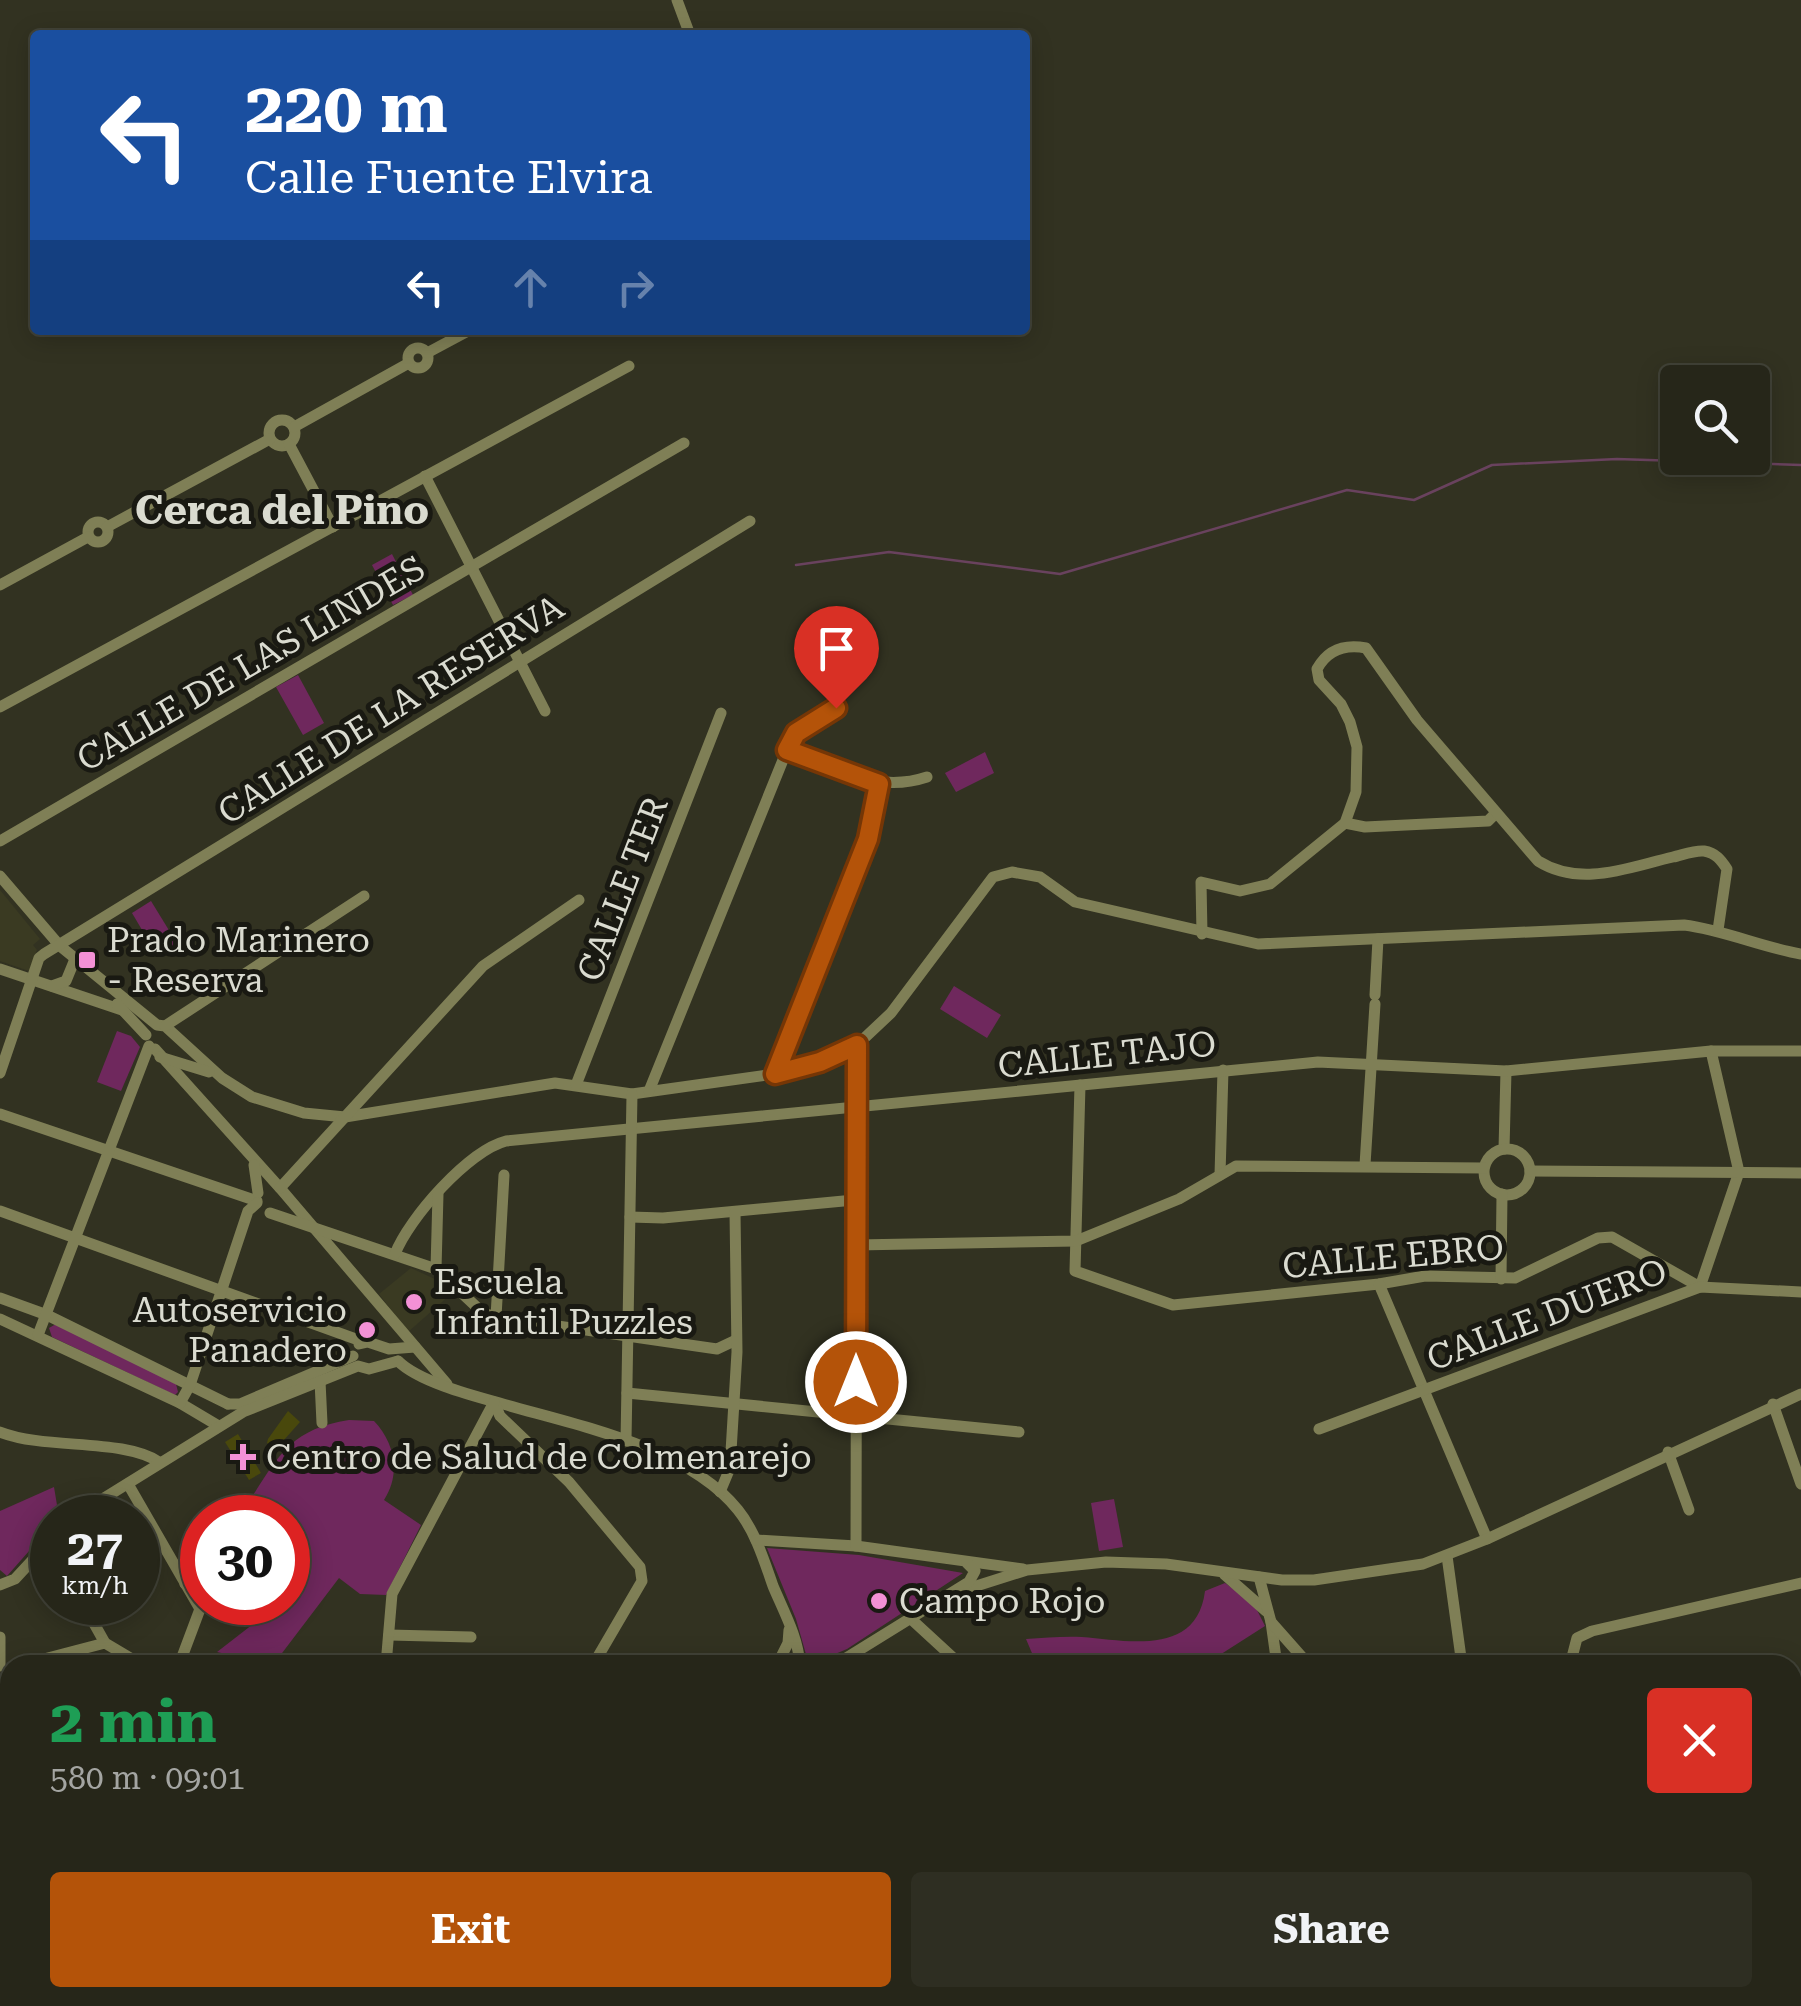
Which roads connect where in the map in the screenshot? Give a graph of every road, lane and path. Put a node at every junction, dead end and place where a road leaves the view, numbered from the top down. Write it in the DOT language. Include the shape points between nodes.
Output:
graph roads {
  1 [pos="677,0"];
  2 [pos="688,30"];
  3 [pos="461,335"];
  4 [pos="629,366"];
  5 [pos="294,427"];
  6 [pos="270,439"];
  7 [pos="684,443"];
  8 [pos="290,444"];
  9 [pos="425,476"];
  10 [pos="750,521"];
  11 [pos="333,527"];
  12 [pos="473,567"];
  13 [pos="0,585"];
  14 [pos="522,662"];
  15 [pos="0,707"];
  16 [pos="836,708"];
  17 [pos="546,712"];
  18 [pos="721,713"];
  19 [pos="787,750"];
  20 [pos="927,777"];
  21 [pos="879,784"];
  22 [pos="1496,813"];
  23 [pos="1344,823"];
  24 [pos="0,841"];
  25 [pos="0,876"];
  26 [pos="364,896"];
  27 [pos="579,900"];
  28 [pos="1718,930"];
  29 [pos="45,931"];
  30 [pos="1202,934"];
  31 [pos="1378,939"];
  32 [pos="60,946"];
  33 [pos="44,954"];
  34 [pos="1801,954"];
  35 [pos="76,960"];
  36 [pos="0,969"];
  37 [pos="92,974"];
  38 [pos="32,980"];
  39 [pos="52,986"];
  40 [pos="122,1010"];
  41 [pos="164,1029"];
  42 [pos="857,1045"];
  43 [pos="152,1047"];
  44 [pos="1711,1051"];
  45 [pos="1801,1051"];
  46 [pos="193,1058"];
  47 [pos="1372,1062"];
  48 [pos="1223,1070"];
  49 [pos="1506,1071"];
  50 [pos="0,1073"];
  51 [pos="775,1074"];
  52 [pos="576,1084"];
  53 [pos="1080,1085"];
  54 [pos="648,1091"];
  55 [pos="632,1094"];
  56 [pos="197,1099"];
  57 [pos="856,1109"];
  58 [pos="0,1114"];
  59 [pos="345,1118"];
  60 [pos="631,1130"];
  61 [pos="1504,1148"];
  62 [pos="106,1152"];
  63 [pos="253,1160"];
  64 [pos="1365,1165"];
  65 [pos="1484,1168"];
  66 [pos="1530,1171"];
  67 [pos="1739,1172"];
  68 [pos="1801,1173"];
  69 [pos="504,1175"];
  70 [pos="1220,1175"];
  71 [pos="280,1189"];
  72 [pos="438,1194"];
  73 [pos="1502,1194"];
  74 [pos="257,1199"];
  75 [pos="854,1200"];
  76 [pos="0,1211"];
  77 [pos="736,1212"];
  78 [pos="270,1213"];
  79 [pos="630,1218"];
  80 [pos="314,1226"];
  81 [pos="75,1237"];
  82 [pos="1076,1241"];
  83 [pos="856,1245"];
  84 [pos="394,1254"];
  85 [pos="436,1269"];
  86 [pos="1501,1279"];
  87 [pos="1379,1284"];
  88 [pos="1700,1288"];
  89 [pos="220,1290"];
  90 [pos="1801,1292"];
  91 [pos="0,1298"];
  92 [pos="47,1314"];
  93 [pos="496,1317"];
  94 [pos="0,1319"];
  95 [pos="38,1335"];
  96 [pos="629,1336"];
  97 [pos="734,1341"];
  98 [pos="370,1344"];
  99 [pos="407,1354"];
  100 [pos="356,1361"];
  101 [pos="376,1365"];
  102 [pos="320,1381"];
  103 [pos="190,1385"];
  104 [pos="452,1389"];
  105 [pos="1425,1390"];
  106 [pos="628,1393"];
  107 [pos="1801,1394"];
  108 [pos="494,1402"];
  109 [pos="180,1404"];
  110 [pos="228,1404"];
  111 [pos="1773,1404"];
  112 [pos="733,1406"];
  113 [pos="855,1417"];
  114 [pos="322,1422"];
  115 [pos="220,1424"];
  116 [pos="1319,1429"];
  117 [pos="0,1432"];
  118 [pos="1019,1432"];
  119 [pos="626,1441"];
  120 [pos="1668,1452"];
  121 [pos="159,1462"];
  122 [pos="128,1484"];
  123 [pos="1801,1484"];
  124 [pos="720,1492"];
  125 [pos="110,1495"];
  126 [pos="1689,1510"];
  127 [pos="1487,1539"];
  128 [pos="756,1540"];
  129 [pos="856,1546"];
  130 [pos="1447,1556"];
  131 [pos="30,1563"];
  132 [pos="967,1563"];
  133 [pos="1027,1570"];
  134 [pos="1222,1572"];
  135 [pos="180,1575"];
  136 [pos="1260,1578"];
  137 [pos="1282,1580"];
  138 [pos="1801,1583"];
  139 [pos="0,1585"];
  140 [pos="952,1594"];
  141 [pos="1254,1597"];
  142 [pos="1270,1618"];
  143 [pos="911,1619"];
  144 [pos="95,1625"];
  145 [pos="194,1625"];
  146 [pos="789,1626"];
  147 [pos="389,1634"];
  148 [pos="472,1637"];
  149 [pos="40,1642"];
  150 [pos="105,1643"];
  151 [pos="1296,1650"];
  152 [pos="32,1655"];
  153 [pos="58,1655"];
  154 [pos="125,1655"];
  155 [pos="182,1655"];
  156 [pos="387,1655"];
  157 [pos="599,1655"];
  158 [pos="782,1655"];
  159 [pos="796,1655"];
  160 [pos="851,1655"];
  161 [pos="950,1655"];
  162 [pos="1276,1655"];
  163 [pos="1284,1655"];
  164 [pos="1300,1655"];
  165 [pos="1461,1655"];
  166 [pos="1573,1655"];
  1 -- 2 [label="street"];
  3 -- 5 [label="street" via="427,353 423,367 409,363"];
  4 -- 9 [label="street"];
  5 -- 6 [label="street" via="277,420"];
  5 -- 8 [label="street"];
  6 -- 8 [label="street" via="276,446"];
  6 -- 13 [label="street" via="107,527 93,523 88,537"];
  7 -- 12 [label="street, CALLE DE LAS LINDES"];
  8 -- 11 [label="street"];
  9 -- 11 [label="street"];
  9 -- 12 [label="street"];
  10 -- 14 [label="street, CALLE DE LA RESERVA"];
  11 -- 15 [label="street"];
  12 -- 14 [label="street"];
  12 -- 24 [label="street, CALLE DE LAS LINDES"];
  14 -- 17 [label="street"];
  14 -- 32 [label="street, CALLE DE LA RESERVA"];
  16 -- 19 [label="street" via="796,733"];
  18 -- 52 [label="street, CALLE TER"];
  19 -- 21 [label="street"];
  19 -- 54 [label="street"];
  20 -- 21 [label="street"];
  21 -- 51 [label="street" via="868,839"];
  22 -- 23 [label="street" via="1488,821 1365,828"];
  22 -- 23 [label="street" via="1366,648 1353,646 1332,650 1317,669 1358,747 1356,792"];
  22 -- 28 [label="street" via="1538,861 1564,872 1628,871 1702,850 1718,856 1728,869"];
  23 -- 30 [label="street" via="1270,884 1240,891 1201,882"];
  25 -- 29 [label="street"];
  26 -- 41 [label="street"];
  27 -- 59 [label="street" via="483,966"];
  28 -- 31 [label="street" via="1684,925"];
  28 -- 34 [label="street" via="1754,946"];
  29 -- 32 [label="street"];
  29 -- 33 [label="street"];
  30 -- 31 [label="street" via="1258,944"];
  30 -- 42 [label="street" via="1074,902 1040,877 992,877 891,1013"];
  31 -- 47 [label="street"];
  32 -- 33 [label="street, CALLE DE LA RESERVA"];
  32 -- 35 [label="street"];
  33 -- 38 [label="street"];
  35 -- 37 [label="street"];
  35 -- 39 [label="street" via="66,981"];
  36 -- 38 [label="street"];
  37 -- 40 [label="street"];
  37 -- 41 [label="street"];
  38 -- 39 [label="street"];
  38 -- 50 [label="street"];
  39 -- 40 [label="street"];
  40 -- 43 [label="street"];
  41 -- 43 [label="street"];
  41 -- 43 [label="street" via="165,1048"];
  41 -- 46 [label="street"];
  42 -- 51 [label="street"];
  42 -- 57 [label="street"];
  43 -- 46 [label="street"];
  43 -- 56 [label="street"];
  43 -- 62 [label="street"];
  44 -- 45 [label="street, CALLE TAJO"];
  44 -- 49 [label="street, CALLE TAJO"];
  44 -- 67 [label="street"];
  46 -- 56 [label="street"];
  46 -- 59 [label="street" via="265,1103"];
  47 -- 48 [label="street, CALLE TAJO"];
  47 -- 49 [label="street, CALLE TAJO"];
  47 -- 64 [label="street"];
  48 -- 53 [label="street, CALLE TAJO"];
  48 -- 70 [label="street"];
  49 -- 61 [label="street"];
  51 -- 54 [label="street"];
  52 -- 55 [label="street"];
  52 -- 59 [label="street" via="555,1082"];
  53 -- 57 [label="street, CALLE TAJO"];
  53 -- 82 [label="street"];
  54 -- 55 [label="street"];
  55 -- 60 [label="street"];
  56 -- 63 [label="street"];
  57 -- 60 [label="street, CALLE TAJO"];
  57 -- 75 [label="street"];
  58 -- 62 [label="street"];
  59 -- 71 [label="street"];
  60 -- 72 [label="street, CALLE TAJO" via="489,1146"];
  60 -- 79 [label="street"];
  61 -- 65 [label="street"];
  61 -- 66 [label="street" via="1522,1154"];
  62 -- 74 [label="street"];
  62 -- 81 [label="street"];
  63 -- 71 [label="street"];
  63 -- 74 [label="street"];
  64 -- 65 [label="street"];
  64 -- 70 [label="street" via="1249,1165"];
  65 -- 73 [label="street" via="1488,1185"];
  66 -- 67 [label="street"];
  66 -- 73 [label="street" via="1522,1189"];
  67 -- 68 [label="street"];
  67 -- 88 [label="street"];
  69 -- 93 [label="street"];
  70 -- 82 [label="street"];
  71 -- 74 [label="street"];
  71 -- 78 [label="street" via="282,1208"];
  71 -- 80 [label="street"];
  72 -- 84 [label="street, CALLE TAJO" via="403,1232"];
  72 -- 85 [label="street"];
  73 -- 86 [label="street"];
  74 -- 78 [label="street"];
  74 -- 89 [label="street"];
  75 -- 77 [label="street"];
  75 -- 83 [label="street"];
  76 -- 81 [label="street"];
  77 -- 79 [label="street"];
  77 -- 97 [label="street"];
  78 -- 80 [label="street"];
  79 -- 96 [label="street"];
  80 -- 84 [label="street"];
  80 -- 99 [label="street" via="398,1329"];
  81 -- 89 [label="street"];
  81 -- 92 [label="street"];
  82 -- 83 [label="street"];
  82 -- 87 [label="street, CALLE EBRO" via="1076,1272 1173,1305"];
  83 -- 113 [label="street"];
  84 -- 85 [label="street"];
  85 -- 93 [label="street" via="482,1313"];
  86 -- 87 [label="street, CALLE EBRO" via="1425,1276"];
  86 -- 88 [label="street, CALLE EBRO" via="1612,1237"];
  87 -- 105 [label="street"];
  88 -- 90 [label="street, CALLE DUERO"];
  88 -- 105 [label="street, CALLE DUERO"];
  89 -- 98 [label="street"];
  89 -- 103 [label="street"];
  91 -- 92 [label="street"];
  92 -- 95 [label="street"];
  92 -- 103 [label="street"];
  93 -- 96 [label="street"];
  94 -- 95 [label="street"];
  95 -- 109 [label="street"];
  96 -- 97 [label="street" via="717,1349"];
  96 -- 106 [label="street"];
  97 -- 112 [label="street"];
  98 -- 99 [label="street"];
  98 -- 100 [label="street" via="357,1346"];
  98 -- 101 [label="street" via="380,1353"];
  99 -- 101 [label="street"];
  99 -- 104 [label="street"];
  99 -- 104 [label="street"];
  100 -- 101 [label="street"];
  100 -- 102 [label="street"];
  100 -- 110 [label="street"];
  102 -- 114 [label="street"];
  102 -- 115 [label="street"];
  103 -- 109 [label="street"];
  103 -- 110 [label="street"];
  104 -- 108 [label="street"];
  105 -- 116 [label="street, CALLE DUERO"];
  105 -- 127 [label="street"];
  106 -- 112 [label="street"];
  106 -- 119 [label="street"];
  107 -- 111 [label="street"];
  108 -- 119 [label="street"];
  108 -- 147 [label="street" via="392,1594"];
  108 -- 157 [label="street" via="640,1567 642,1581"];
  109 -- 115 [label="street"];
  110 -- 115 [label="street"];
  111 -- 120 [label="street"];
  111 -- 123 [label="street"];
  112 -- 113 [label="street"];
  112 -- 124 [label="street" via="730,1468"];
  113 -- 118 [label="street"];
  113 -- 129 [label="street"];
  115 -- 121 [label="street"];
  117 -- 121 [label="street" via="134,1452"];
  119 -- 124 [label="street"];
  120 -- 126 [label="street"];
  120 -- 127 [label="street"];
  121 -- 122 [label="street"];
  122 -- 125 [label="street"];
  122 -- 135 [label="street"];
  124 -- 128 [label="street"];
  127 -- 130 [label="street"];
  128 -- 129 [label="street"];
  128 -- 146 [label="street"];
  129 -- 132 [label="street"];
  130 -- 137 [label="street" via="1376,1572"];
  130 -- 165 [label="street"];
  131 -- 139 [label="street"];
  132 -- 133 [label="street"];
  132 -- 140 [label="street" via="973,1578"];
  133 -- 134 [label="street" via="1106,1562"];
  133 -- 140 [label="street"];
  134 -- 136 [label="street"];
  134 -- 141 [label="street"];
  136 -- 137 [label="street"];
  136 -- 141 [label="street"];
  136 -- 142 [label="street"];
  137 -- 142 [label="street" via="1272,1586"];
  138 -- 166 [label="street" via="1592,1631 1577,1638"];
  140 -- 143 [label="street"];
  141 -- 142 [label="street"];
  142 -- 151 [label="street"];
  142 -- 162 [label="street"];
  143 -- 160 [label="street"];
  143 -- 161 [label="street"];
  144 -- 150 [label="street"];
  145 -- 155 [label="street"];
  146 -- 158 [label="street"];
  146 -- 159 [label="street"];
  147 -- 148 [label="street"];
  147 -- 156 [label="street"];
  149 -- 152 [label="street"];
  150 -- 153 [label="street"];
  150 -- 154 [label="street"];
  151 -- 163 [label="street"];
  151 -- 164 [label="street"];
}
